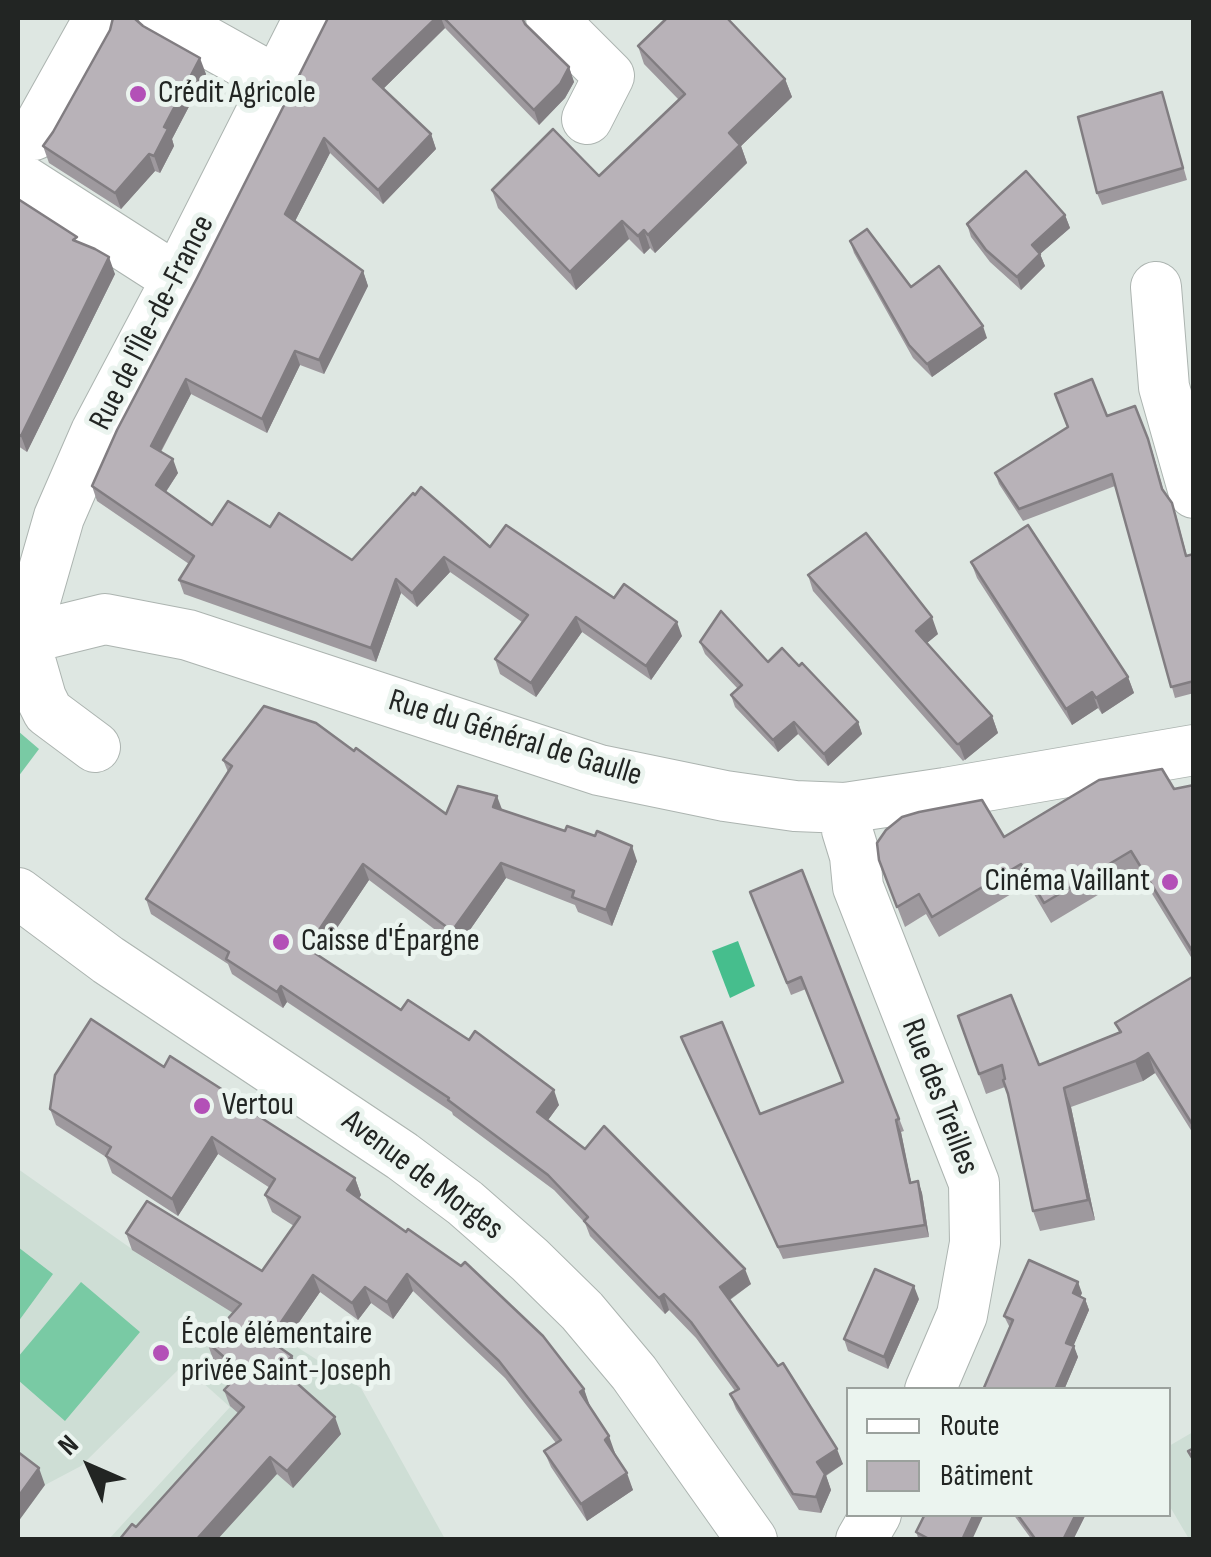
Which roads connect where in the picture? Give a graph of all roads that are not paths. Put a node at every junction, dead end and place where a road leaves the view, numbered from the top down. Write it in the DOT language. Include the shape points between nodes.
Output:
graph roads {
  1 [pos="164,18"];
  2 [pos="309,18"];
  3 [pos="551,18"];
  4 [pos="93,23"];
  5 [pos="277,81"];
  6 [pos="586,118"];
  7 [pos="26,156"];
  8 [pos="177,279"];
  9 [pos="1156,287"];
  10 [pos="1194,493"];
  11 [pos="20,641"];
  12 [pos="95,747"];
  13 [pos="1194,750"];
  14 [pos="845,808"];
  15 [pos="18,893"];
  16 [pos="931,1387"];
  17 [pos="874,1517"];
  18 [pos="752,1540"];
  19 [pos="861,1540"];
  1 -- 5 [label="street"];
  2 -- 5 [label="street, Rue de l'Île-de-France"];
  3 -- 6 [label="street" via="609,76"];
  4 -- 7 [label="street"];
  5 -- 8 [label="street, Rue de l'Île-de-France"];
  7 -- 8 [label="street"];
  8 -- 11 [label="street, Rue de l'Île-de-France" via="58,517"];
  9 -- 10 [label="street" via="1164,387"];
  11 -- 12 [label="street" via="48,712"];
  11 -- 14 [label="street, Rue du Général de Gaulle" via="105,618 188,635 598,770 742,798"];
  13 -- 14 [label="street, Rue du Général de Gaulle"];
  14 -- 16 [label="street, Rue des Treilles" via="858,887 974,1184 976,1243 962,1315"];
  15 -- 18 [label="street, Avenue de Morges" via="465,1203 582,1311"];
  17 -- 19 [label="street"];
}
